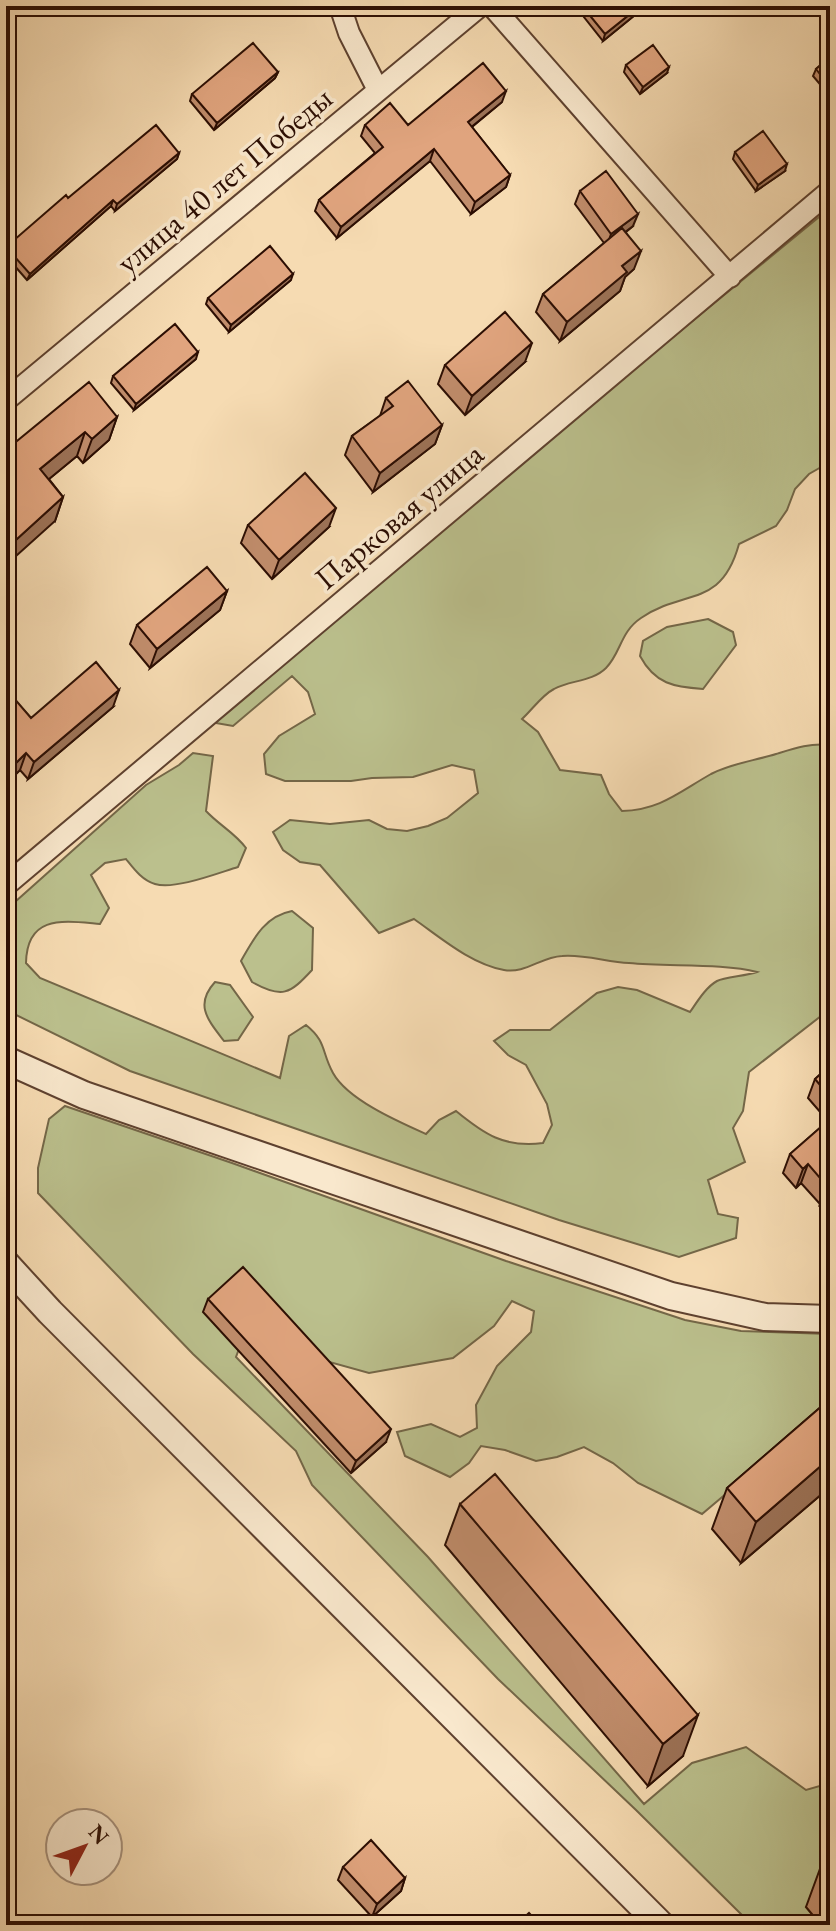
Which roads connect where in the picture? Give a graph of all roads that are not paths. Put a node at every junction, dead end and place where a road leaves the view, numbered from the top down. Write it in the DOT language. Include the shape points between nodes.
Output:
graph roads {
  1 [pos="340,6"];
  2 [pos="480,6"];
  3 [pos="492,6"];
  4 [pos="378,90"];
  5 [pos="830,191"];
  6 [pos="730,277"];
  7 [pos="6,400"];
  8 [pos="6,885"];
  9 [pos="6,1060"];
  10 [pos="6,1264"];
  11 [pos="830,1319"];
  12 [pos="661,1925"];
  1 -- 4 [label="street"];
  2 -- 4 [label="street, улица 40 лет Победы"];
  3 -- 6 [label="street"];
  4 -- 7 [label="street, улица 40 лет Победы"];
  5 -- 6 [label="street, Парковая улица"];
  6 -- 8 [label="street, Парковая улица"];
  9 -- 11 [label="street" via="84,1095 671,1296 765,1317"];
  10 -- 12 [label="street"];
}
